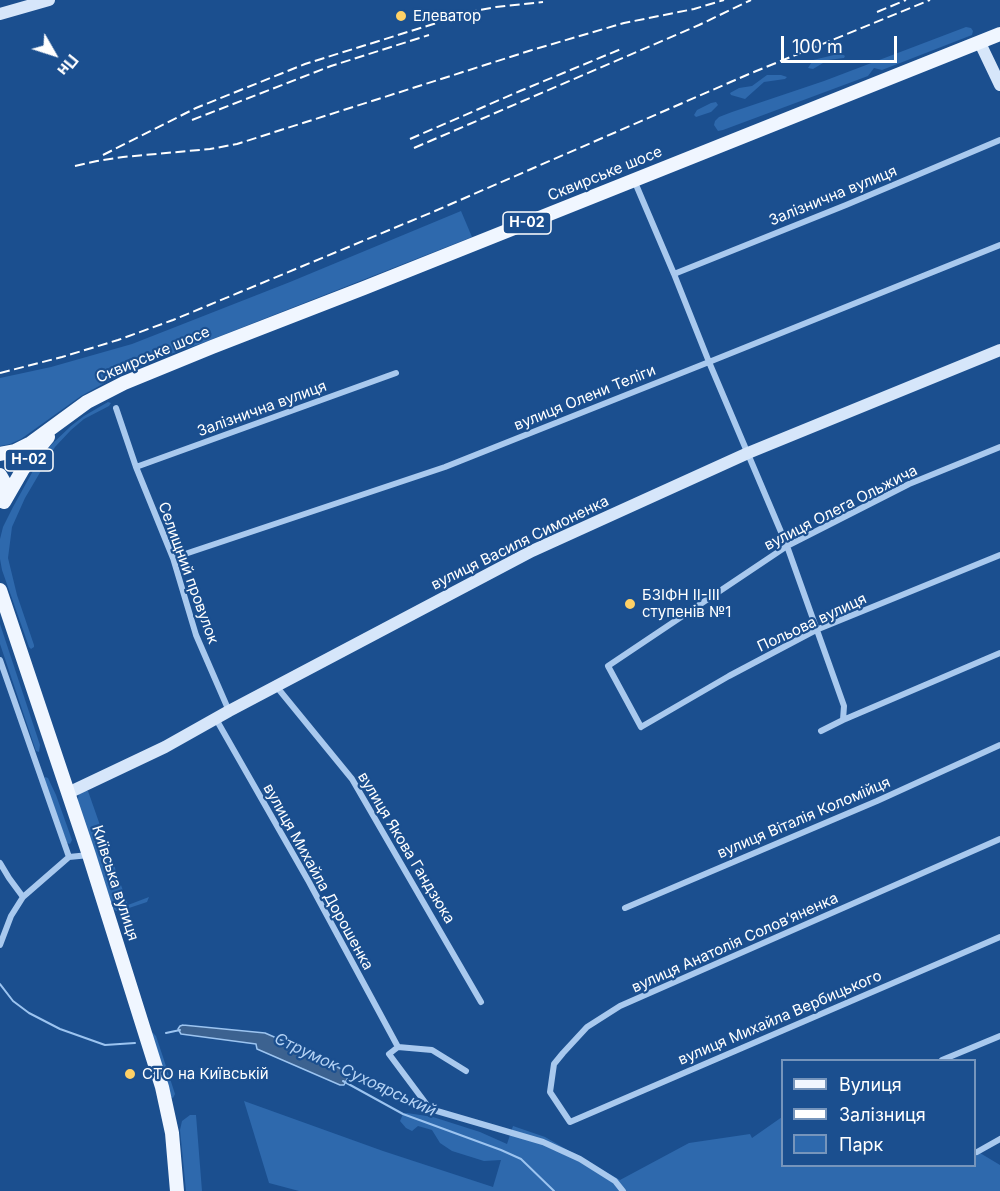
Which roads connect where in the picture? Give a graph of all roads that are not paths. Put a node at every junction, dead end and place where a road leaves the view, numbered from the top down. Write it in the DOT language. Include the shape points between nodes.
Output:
graph roads {
  1 [pos="49,0"];
  2 [pos="0,14"];
  3 [pos="1000,34"];
  4 [pos="980,43"];
  5 [pos="1000,86"];
  6 [pos="1000,140"];
  7 [pos="634,180"];
  8 [pos="1000,245"];
  9 [pos="674,274"];
  10 [pos="1000,350"];
  11 [pos="709,362"];
  12 [pos="396,373"];
  13 [pos="116,408"];
  14 [pos="61,422"];
  15 [pos="1000,447"];
  16 [pos="748,453"];
  17 [pos="0,454"];
  18 [pos="136,467"];
  19 [pos="0,475"];
  20 [pos="2,506"];
  21 [pos="787,546"];
  22 [pos="1000,555"];
  23 [pos="173,558"];
  24 [pos="0,590"];
  25 [pos="816,630"];
  26 [pos="1000,652"];
  27 [pos="0,661"];
  28 [pos="276,686"];
  29 [pos="229,711"];
  30 [pos="216,719"];
  31 [pos="843,720"];
  32 [pos="641,727"];
  33 [pos="821,731"];
  34 [pos="1000,745"];
  35 [pos="68,794"];
  36 [pos="1000,839"];
  37 [pos="89,855"];
  38 [pos="69,857"];
  39 [pos="0,863"];
  40 [pos="24,897"];
  41 [pos="625,908"];
  42 [pos="1000,937"];
  43 [pos="0,945"];
  44 [pos="482,1002"];
  45 [pos="1000,1036"];
  46 [pos="398,1047"];
  47 [pos="944,1059"];
  48 [pos="466,1071"];
  49 [pos="570,1122"];
  50 [pos="1000,1139"];
  51 [pos="977,1152"];
  52 [pos="177,1191"];
  53 [pos="623,1191"];
  1 -- 2 [label="street"];
  3 -- 4 [label="main road, Сквирське шосе / Н-02"];
  4 -- 5 [label="street"];
  4 -- 7 [label="main road, Сквирське шосе / Н-02"];
  6 -- 9 [label="street, Залізнична вулиця"];
  7 -- 9 [label="street"];
  7 -- 14 [label="main road, Сквирське шосе / Н-02" via="124,383 87,402"];
  8 -- 11 [label="street, вулиця Олени Теліги"];
  9 -- 11 [label="street"];
  10 -- 16 [label="street, вулиця Василя Симоненка"];
  11 -- 16 [label="street"];
  11 -- 23 [label="street, вулиця Олени Теліги" via="445,467"];
  12 -- 18 [label="street, Залізнична вулиця"];
  13 -- 18 [label="street, Селищний провулок"];
  14 -- 17 [label="main road, Сквирське шосе / Н-02" via="31,443"];
  14 -- 20 [label="main road, Сквирське шосе / Н-02" via="34,454"];
  15 -- 21 [label="street, вулиця Олега Ольжича" via="909,484"];
  16 -- 21 [label="street"];
  16 -- 28 [label="street, вулиця Василя Симоненка" via="532,552"];
  18 -- 23 [label="street, Селищний провулок"];
  19 -- 20 [label="main road" via="5,493"];
  21 -- 25 [label="street"];
  21 -- 32 [label="street, вулиця Олега Ольжича" via="608,666"];
  22 -- 25 [label="street, Польова вулиця"];
  23 -- 29 [label="street, Селищний провулок" via="196,635"];
  24 -- 35 [label="main road, Київська вулиця"];
  25 -- 31 [label="street" via="844,706"];
  25 -- 32 [label="street, Польова вулиця"];
  26 -- 31 [label="street"];
  27 -- 38 [label="street"];
  28 -- 29 [label="street, вулиця Василя Симоненка"];
  28 -- 44 [label="street, вулиця Якова Гандзюка" via="352,779"];
  29 -- 30 [label="street, вулиця Василя Симоненка"];
  30 -- 35 [label="street, вулиця Василя Симоненка"];
  30 -- 46 [label="street, вулиця Михайла Дорошенка"];
  31 -- 33 [label="street"];
  34 -- 41 [label="street, вулиця Віталія Коломійця"];
  35 -- 37 [label="main road, Київська вулиця"];
  36 -- 49 [label="street, вулиця Анатолія Соловʼяненка" via="620,1006 587,1027 554,1064 550,1092"];
  37 -- 38 [label="street"];
  37 -- 52 [label="main road, Київська вулиця" via="162,1087 172,1133"];
  38 -- 40 [label="street"];
  39 -- 40 [label="street"];
  40 -- 43 [label="street" via="11,916"];
  42 -- 49 [label="street, вулиця Михайла Вербицького"];
  45 -- 47 [label="street"];
  46 -- 48 [label="street" via="432,1050"];
  46 -- 53 [label="street" via="389,1054 430,1109 543,1142 580,1159 615,1181"];
  50 -- 51 [label="street"];
}
